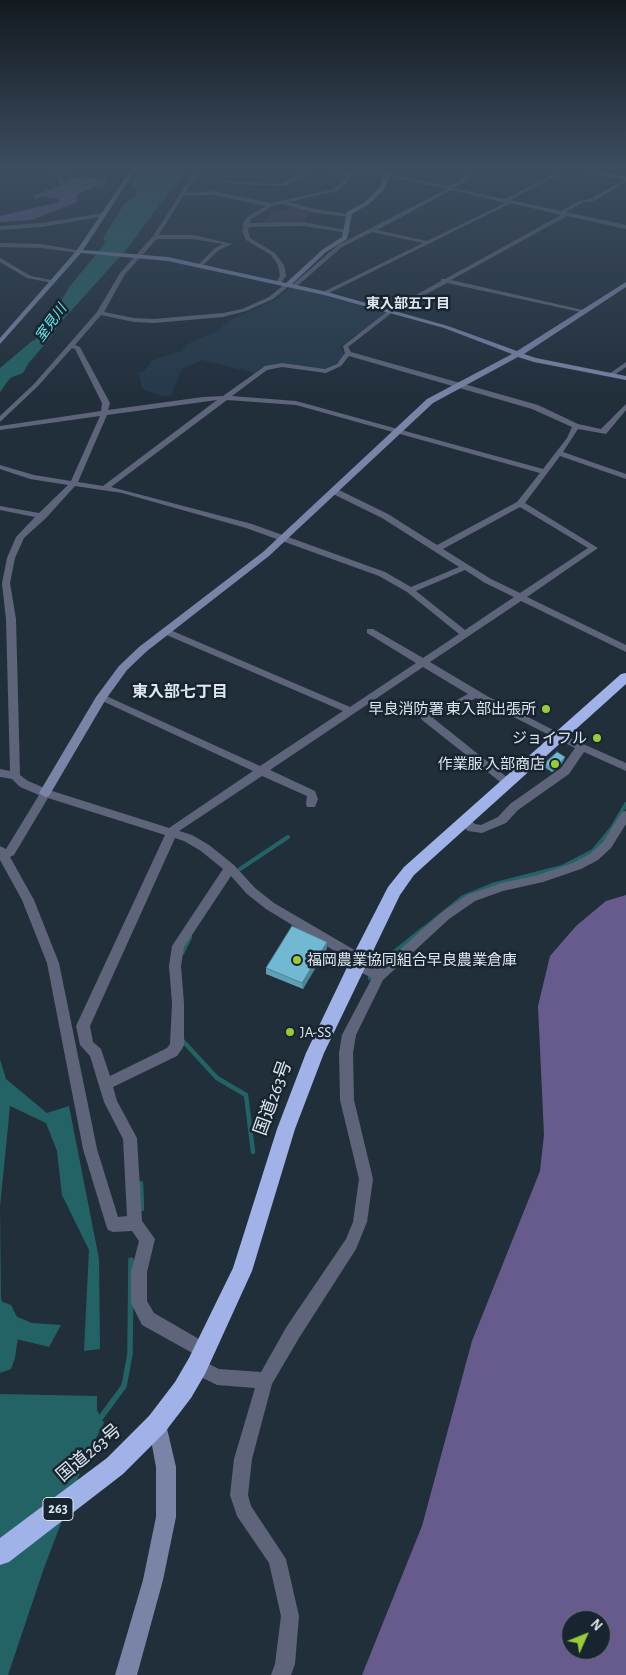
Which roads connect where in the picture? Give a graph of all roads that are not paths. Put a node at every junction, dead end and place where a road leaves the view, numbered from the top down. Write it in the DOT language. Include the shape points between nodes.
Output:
graph roads {
  1 [pos="42,246"];
  2 [pos="82,246"];
  3 [pos="145,246"];
  4 [pos="224,246"];
  5 [pos="263,246"];
  6 [pos="332,246"];
  7 [pos="341,246"];
  8 [pos="418,246"];
  9 [pos="504,246"];
  10 [pos="79,251"];
  11 [pos="136,255"];
  12 [pos="0,260"];
  13 [pos="200,266"];
  14 [pos="443,280"];
  15 [pos="53,281"];
  16 [pos="626,284"];
  17 [pos="287,285"];
  18 [pos="326,293"];
  19 [pos="391,310"];
  20 [pos="583,312"];
  21 [pos="100,313"];
  22 [pos="2,338"];
  23 [pos="71,346"];
  24 [pos="348,353"];
  25 [pos="518,354"];
  26 [pos="626,364"];
  27 [pos="611,374"];
  28 [pos="626,378"];
  29 [pos="457,385"];
  30 [pos="226,398"];
  31 [pos="626,406"];
  32 [pos="104,414"];
  33 [pos="0,420"];
  34 [pos="576,426"];
  35 [pos="0,428"];
  36 [pos="397,430"];
  37 [pos="559,453"];
  38 [pos="0,466"];
  39 [pos="546,472"];
  40 [pos="626,478"];
  41 [pos="74,483"];
  42 [pos="106,487"];
  43 [pos="334,491"];
  44 [pos="520,504"];
  45 [pos="0,508"];
  46 [pos="43,516"];
  47 [pos="284,538"];
  48 [pos="437,549"];
  49 [pos="466,568"];
  50 [pos="410,590"];
  51 [pos="519,598"];
  52 [pos="165,631"];
  53 [pos="370,631"];
  54 [pos="465,634"];
  55 [pos="626,649"];
  56 [pos="424,662"];
  57 [pos="626,677"];
  58 [pos="477,693"];
  59 [pos="101,697"];
  60 [pos="351,711"];
  61 [pos="558,737"];
  62 [pos="582,748"];
  63 [pos="626,767"];
  64 [pos="261,771"];
  65 [pos="0,773"];
  66 [pos="14,776"];
  67 [pos="508,782"];
  68 [pos="45,792"];
  69 [pos="311,804"];
  70 [pos="626,815"];
  71 [pos="464,821"];
  72 [pos="172,833"];
  73 [pos="2,853"];
  74 [pos="230,868"];
  75 [pos="366,967"];
  76 [pos="107,1084"];
  77 [pos="135,1223"];
  78 [pos="201,1359"];
  79 [pos="265,1381"];
  80 [pos="157,1424"];
  81 [pos="0,1553"];
  82 [pos="126,1675"];
  83 [pos="281,1675"];
  1 -- 10 [label="street"];
  2 -- 10 [label="street"];
  3 -- 11 [label="street"];
  4 -- 13 [label="street"];
  5 -- 17 [label="street" via="281,265"];
  6 -- 17 [label="street"];
  7 -- 17 [label="street"];
  8 -- 18 [label="street"];
  9 -- 14 [label="street"];
  10 -- 11 [label="street"];
  10 -- 15 [label="street"];
  11 -- 13 [label="street"];
  11 -- 21 [label="street"];
  12 -- 15 [label="street" via="28,277"];
  13 -- 17 [label="street"];
  14 -- 19 [label="street"];
  14 -- 20 [label="street"];
  15 -- 22 [label="street"];
  16 -- 20 [label="street"];
  17 -- 18 [label="street"];
  17 -- 21 [label="street" via="271,298 223,315 154,321"];
  18 -- 19 [label="street"];
  19 -- 24 [label="street" via="345,347"];
  19 -- 25 [label="street"];
  20 -- 25 [label="street"];
  21 -- 23 [label="street"];
  23 -- 32 [label="street" via="77,348 106,403"];
  23 -- 33 [label="street"];
  24 -- 29 [label="street"];
  24 -- 30 [label="street" via="339,365 326,371 282,365 265,368"];
  25 -- 27 [label="street" via="554,366"];
  25 -- 29 [label="street"];
  26 -- 27 [label="street"];
  27 -- 28 [label="street"];
  29 -- 34 [label="street" via="535,408"];
  29 -- 36 [label="street" via="430,401"];
  30 -- 32 [label="street"];
  30 -- 36 [label="street" via="296,403"];
  30 -- 42 [label="street"];
  31 -- 34 [label="street" via="603,432"];
  32 -- 35 [label="street"];
  32 -- 41 [label="street"];
  34 -- 37 [label="street"];
  36 -- 39 [label="street"];
  36 -- 43 [label="street"];
  37 -- 39 [label="street"];
  37 -- 40 [label="street"];
  38 -- 41 [label="street"];
  39 -- 44 [label="street"];
  41 -- 42 [label="street"];
  41 -- 46 [label="street"];
  42 -- 47 [label="street"];
  43 -- 47 [label="street"];
  43 -- 48 [label="street" via="385,516"];
  44 -- 48 [label="street"];
  44 -- 51 [label="street" via="594,548"];
  45 -- 46 [label="street"];
  46 -- 66 [label="street" via="16,544 6,583 11,619"];
  47 -- 50 [label="street" via="382,574"];
  47 -- 52 [label="street" via="242,575"];
  48 -- 49 [label="street"];
  49 -- 50 [label="street"];
  49 -- 51 [label="street"];
  50 -- 54 [label="street"];
  51 -- 54 [label="street"];
  51 -- 55 [label="street" via="582,625"];
  52 -- 59 [label="street" via="123,668"];
  52 -- 60 [label="street"];
  53 -- 56 [label="street"];
  54 -- 56 [label="street"];
  56 -- 58 [label="street"];
  56 -- 60 [label="street"];
  57 -- 61 [label="highway, 国道263号 / 263"];
  58 -- 61 [label="street"];
  58 -- 67 [label="street" via="426,718"];
  59 -- 64 [label="street"];
  59 -- 68 [label="street"];
  60 -- 64 [label="street"];
  61 -- 62 [label="street"];
  61 -- 67 [label="highway, 国道263号 / 263"];
  62 -- 63 [label="street"];
  62 -- 71 [label="street" via="565,771 514,807 502,820 482,829 472,828"];
  64 -- 69 [label="street" via="312,794"];
  64 -- 72 [label="street"];
  65 -- 66 [label="street"];
  66 -- 68 [label="street" via="24,784"];
  67 -- 71 [label="highway, 国道263号 / 263"];
  68 -- 72 [label="street"];
  68 -- 73 [label="street" via="10,852"];
  70 -- 75 [label="street" via="607,845 594,857 577,866 471,898"];
  71 -- 75 [label="highway, 国道263号 / 263" via="409,871 394,891"];
  72 -- 74 [label="street" via="205,848"];
  72 -- 76 [label="street" via="83,1026 88,1045 96,1053"];
  73 -- 77 [label="street" via="28,900 53,963 90,1149 113,1225"];
  74 -- 75 [label="street" via="251,892 270,906"];
  74 -- 76 [label="street" via="178,946 175,966 177,1045 172,1052"];
  75 -- 78 [label="highway, 国道263号 / 263" via="316,1053 286,1129 242,1271"];
  75 -- 79 [label="street" via="346,1053 347,1100 366,1179 360,1222 351,1244"];
  76 -- 77 [label="street" via="111,1102 130,1138"];
  77 -- 78 [label="street" via="147,1239 139,1272 139,1303 148,1318"];
  78 -- 79 [label="street" via="217,1377"];
  78 -- 80 [label="highway, 国道263号 / 263"];
  79 -- 83 [label="street" via="243,1459 239,1495 242,1510 278,1559 290,1616"];
  80 -- 81 [label="highway, 国道263号 / 263" via="116,1466"];
  80 -- 82 [label="street" via="166,1466 166,1516 153,1580"];
}
